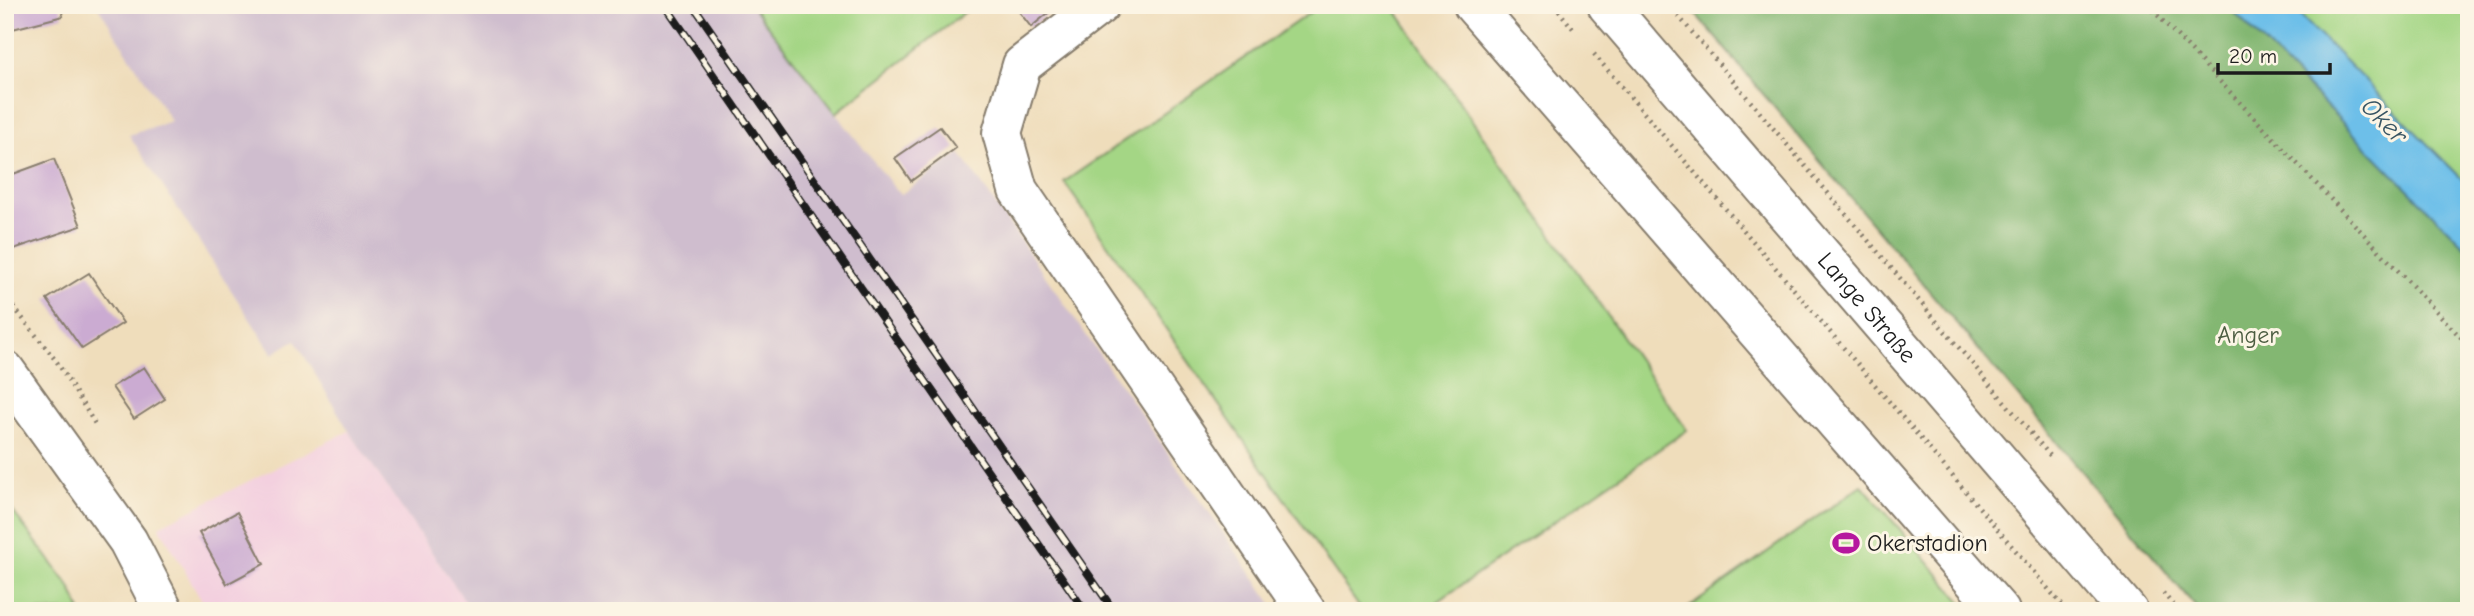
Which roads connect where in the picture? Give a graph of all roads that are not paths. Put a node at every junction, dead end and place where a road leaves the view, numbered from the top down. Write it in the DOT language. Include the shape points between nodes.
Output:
graph roads {
  1 [pos="1100,5"];
  2 [pos="1473,5"];
  3 [pos="1607,5"];
  4 [pos="5,370"];
  5 [pos="164,611"];
  6 [pos="1306,611"];
  7 [pos="2000,611"];
  8 [pos="2128,611"];
  1 -- 6 [label="street" via="1022,65 1002,133 1018,190"];
  2 -- 7 [label="street"];
  3 -- 8 [label="street, Lange Straße"];
  4 -- 5 [label="street" via="128,541"];
}
